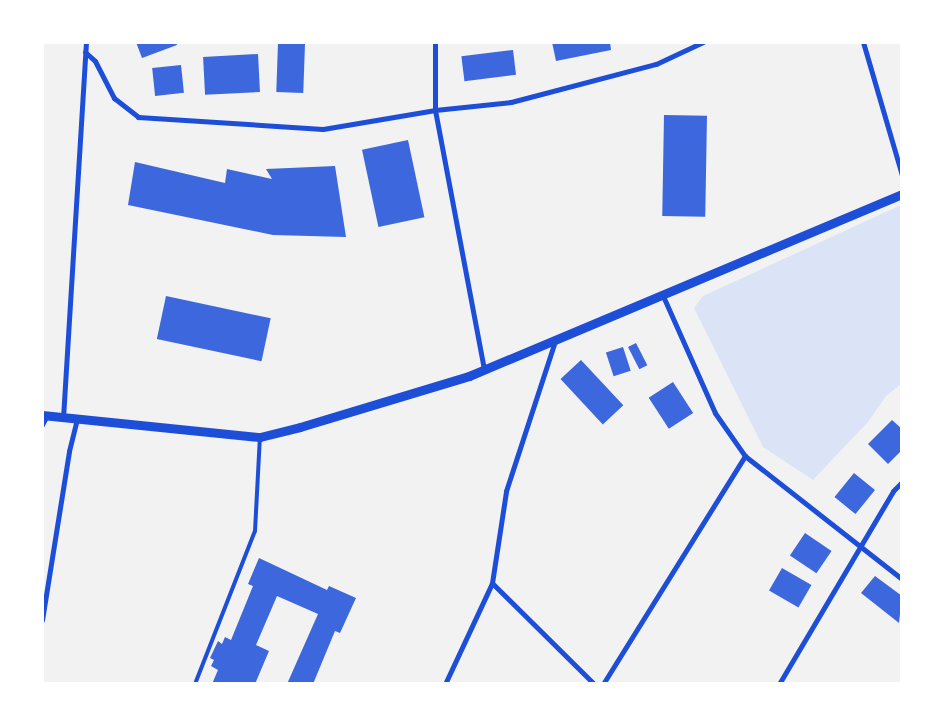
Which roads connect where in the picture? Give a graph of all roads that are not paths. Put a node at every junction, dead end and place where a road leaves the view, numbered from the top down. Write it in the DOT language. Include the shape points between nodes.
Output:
graph roads {
  1 [pos="86,42"];
  2 [pos="436,42"];
  3 [pos="703,42"];
  4 [pos="863,42"];
  5 [pos="85,52"];
  6 [pos="434,110"];
  7 [pos="902,175"];
  8 [pos="902,194"];
  9 [pos="663,296"];
  10 [pos="555,341"];
  11 [pos="484,370"];
  12 [pos="45,415"];
  13 [pos="63,418"];
  14 [pos="78,420"];
  15 [pos="42,427"];
  16 [pos="260,437"];
  17 [pos="745,456"];
  18 [pos="902,482"];
  19 [pos="860,546"];
  20 [pos="902,579"];
  21 [pos="492,583"];
  22 [pos="44,605"];
  23 [pos="42,620"];
  24 [pos="195,684"];
  25 [pos="445,684"];
  26 [pos="594,684"];
  27 [pos="603,684"];
  28 [pos="779,684"];
  1 -- 5 [label="street"];
  2 -- 6 [label="street"];
  3 -- 6 [label="street" via="656,64 511,102"];
  4 -- 7 [label="street"];
  5 -- 6 [label="street" via="96,61 114,98 138,117 323,129"];
  5 -- 13 [label="street"];
  6 -- 11 [label="street"];
  8 -- 9 [label="street"];
  9 -- 10 [label="street"];
  9 -- 17 [label="street" via="716,413"];
  10 -- 11 [label="street"];
  10 -- 21 [label="street" via="506,491"];
  11 -- 16 [label="street"];
  12 -- 13 [label="street"];
  12 -- 15 [label="lane"];
  13 -- 14 [label="street"];
  14 -- 16 [label="street"];
  14 -- 22 [label="street" via="69,451"];
  16 -- 24 [label="lane" via="255,531"];
  17 -- 19 [label="street"];
  17 -- 27 [label="street"];
  18 -- 19 [label="street" via="893,490"];
  19 -- 20 [label="street"];
  19 -- 28 [label="street"];
  21 -- 25 [label="street"];
  21 -- 26 [label="street"];
  22 -- 23 [label="street"];
}
